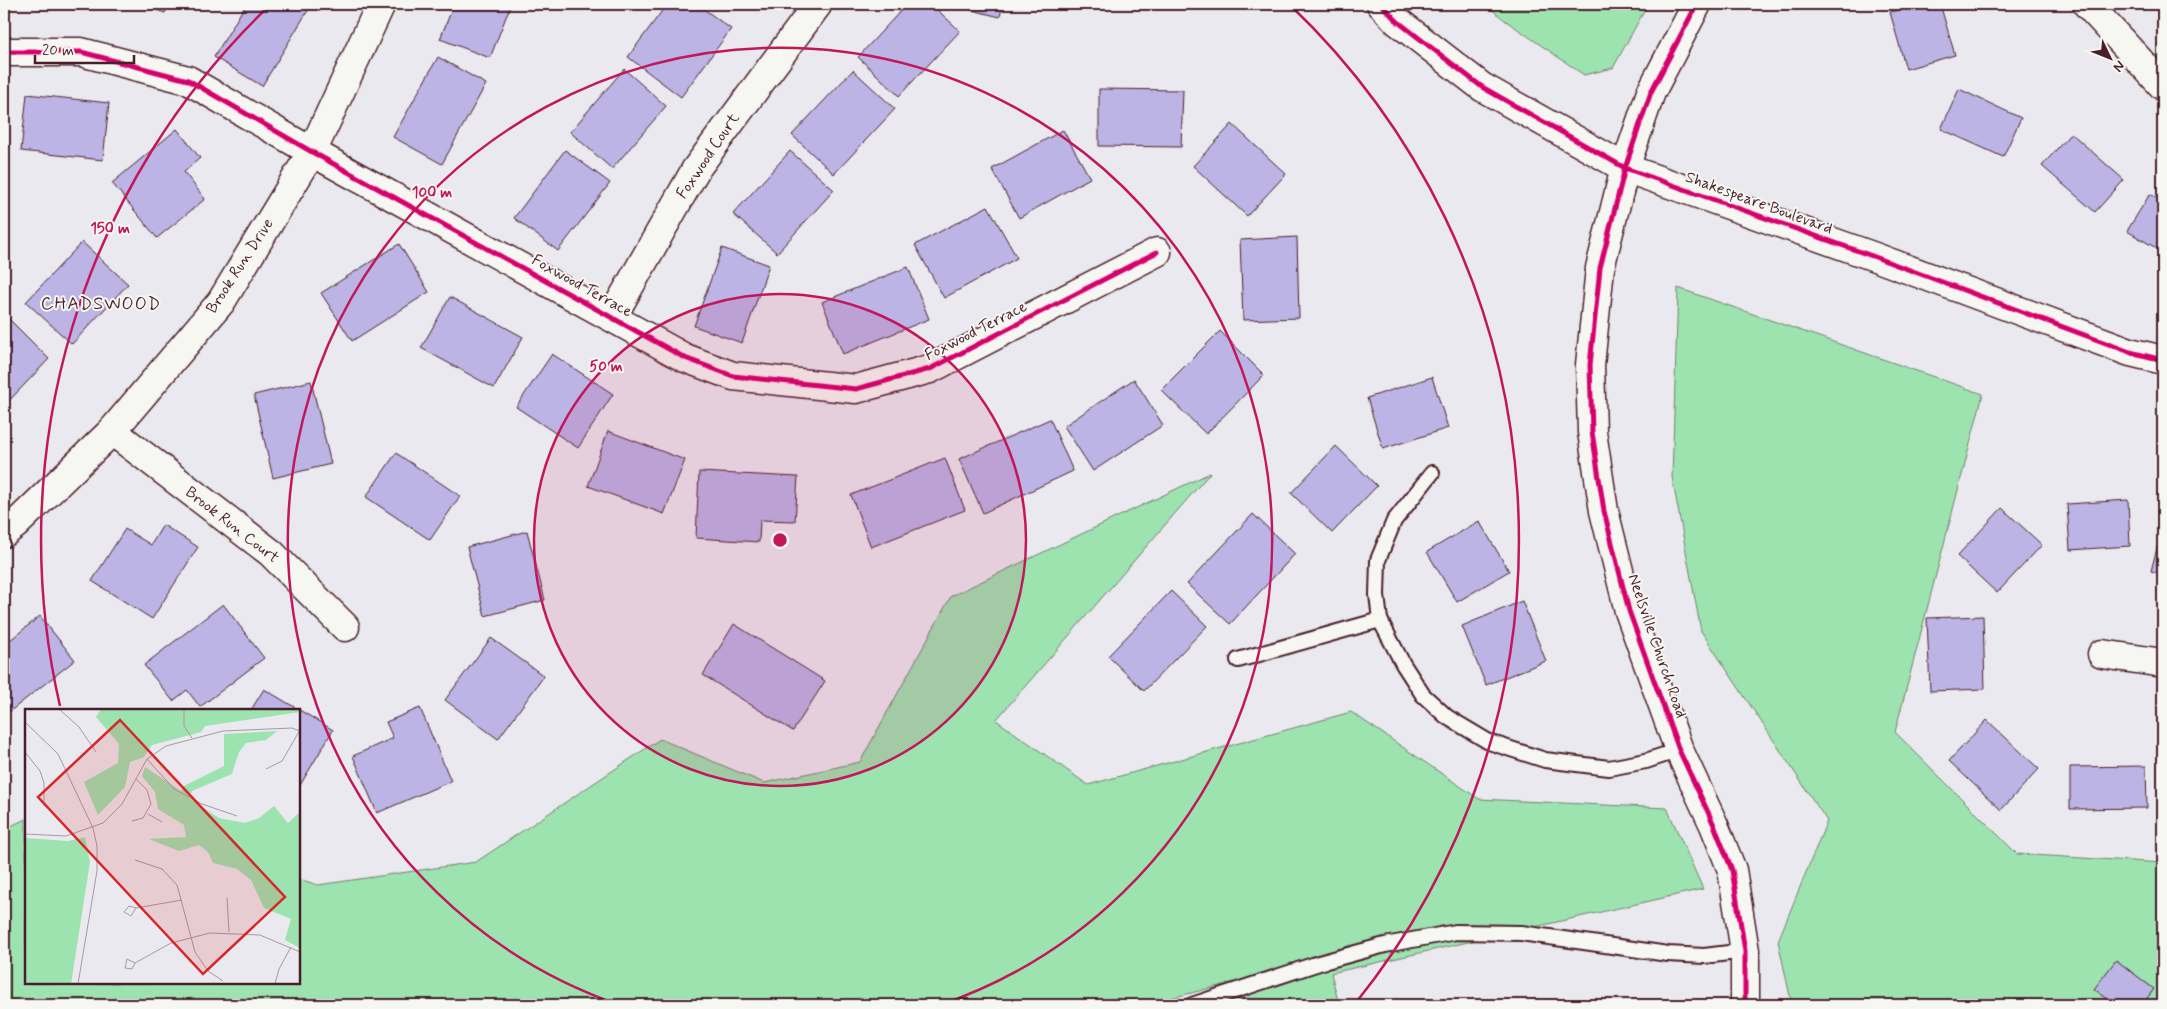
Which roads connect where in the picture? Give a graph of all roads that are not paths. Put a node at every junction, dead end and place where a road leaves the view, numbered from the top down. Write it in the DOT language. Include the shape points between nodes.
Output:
graph roads {
  1 [pos="381,4"];
  2 [pos="818,4"];
  3 [pos="1381,4"];
  4 [pos="1697,4"];
  5 [pos="2087,4"];
  6 [pos="4,52"];
  7 [pos="2163,86"];
  8 [pos="312,152"];
  9 [pos="1625,168"];
  10 [pos="1157,252"];
  11 [pos="612,316"];
  12 [pos="2163,360"];
  13 [pos="112,431"];
  14 [pos="1432,473"];
  15 [pos="4,533"];
  16 [pos="1380,620"];
  17 [pos="346,627"];
  18 [pos="2102,654"];
  19 [pos="1238,660"];
  20 [pos="2163,663"];
  21 [pos="1679,750"];
  22 [pos="1745,952"];
  23 [pos="1192,1005"];
  24 [pos="1745,1005"];
  1 -- 8 [label="street, Brook Run Drive"];
  2 -- 11 [label="street, Foxwood Court" via="696,169"];
  3 -- 9 [label="street, Shakespeare Boulevard" via="1397,21 1482,87"];
  4 -- 9 [label="street, Neelsville Church Road" via="1651,92"];
  5 -- 7 [label="street"];
  6 -- 8 [label="street, Foxwood Terrace" via="81,52 188,80"];
  8 -- 11 [label="street, Foxwood Terrace"];
  8 -- 13 [label="street, Brook Run Drive" via="220,302"];
  9 -- 12 [label="street, Shakespeare Boulevard" via="2130,352"];
  9 -- 21 [label="street, Neelsville Church Road" via="1600,268 1590,364 1592,432 1604,511 1628,611"];
  10 -- 11 [label="street, Foxwood Terrace" via="930,369 856,388 733,376 685,358"];
  13 -- 15 [label="street, Brook Run Drive"];
  13 -- 17 [label="street, Brook Run Court" via="271,553"];
  14 -- 16 [label="lane" via="1394,521 1378,560"];
  16 -- 19 [label="lane"];
  16 -- 21 [label="lane" via="1423,695 1447,718 1489,742 1545,760 1609,768"];
  18 -- 20 [label="street"];
  21 -- 22 [label="street, Neelsville Church Road" via="1732,870"];
  22 -- 23 [label="lane" via="1704,956 1668,954 1522,933 1456,932 1376,947"];
  22 -- 24 [label="street, Neelsville Church Road"];
}
